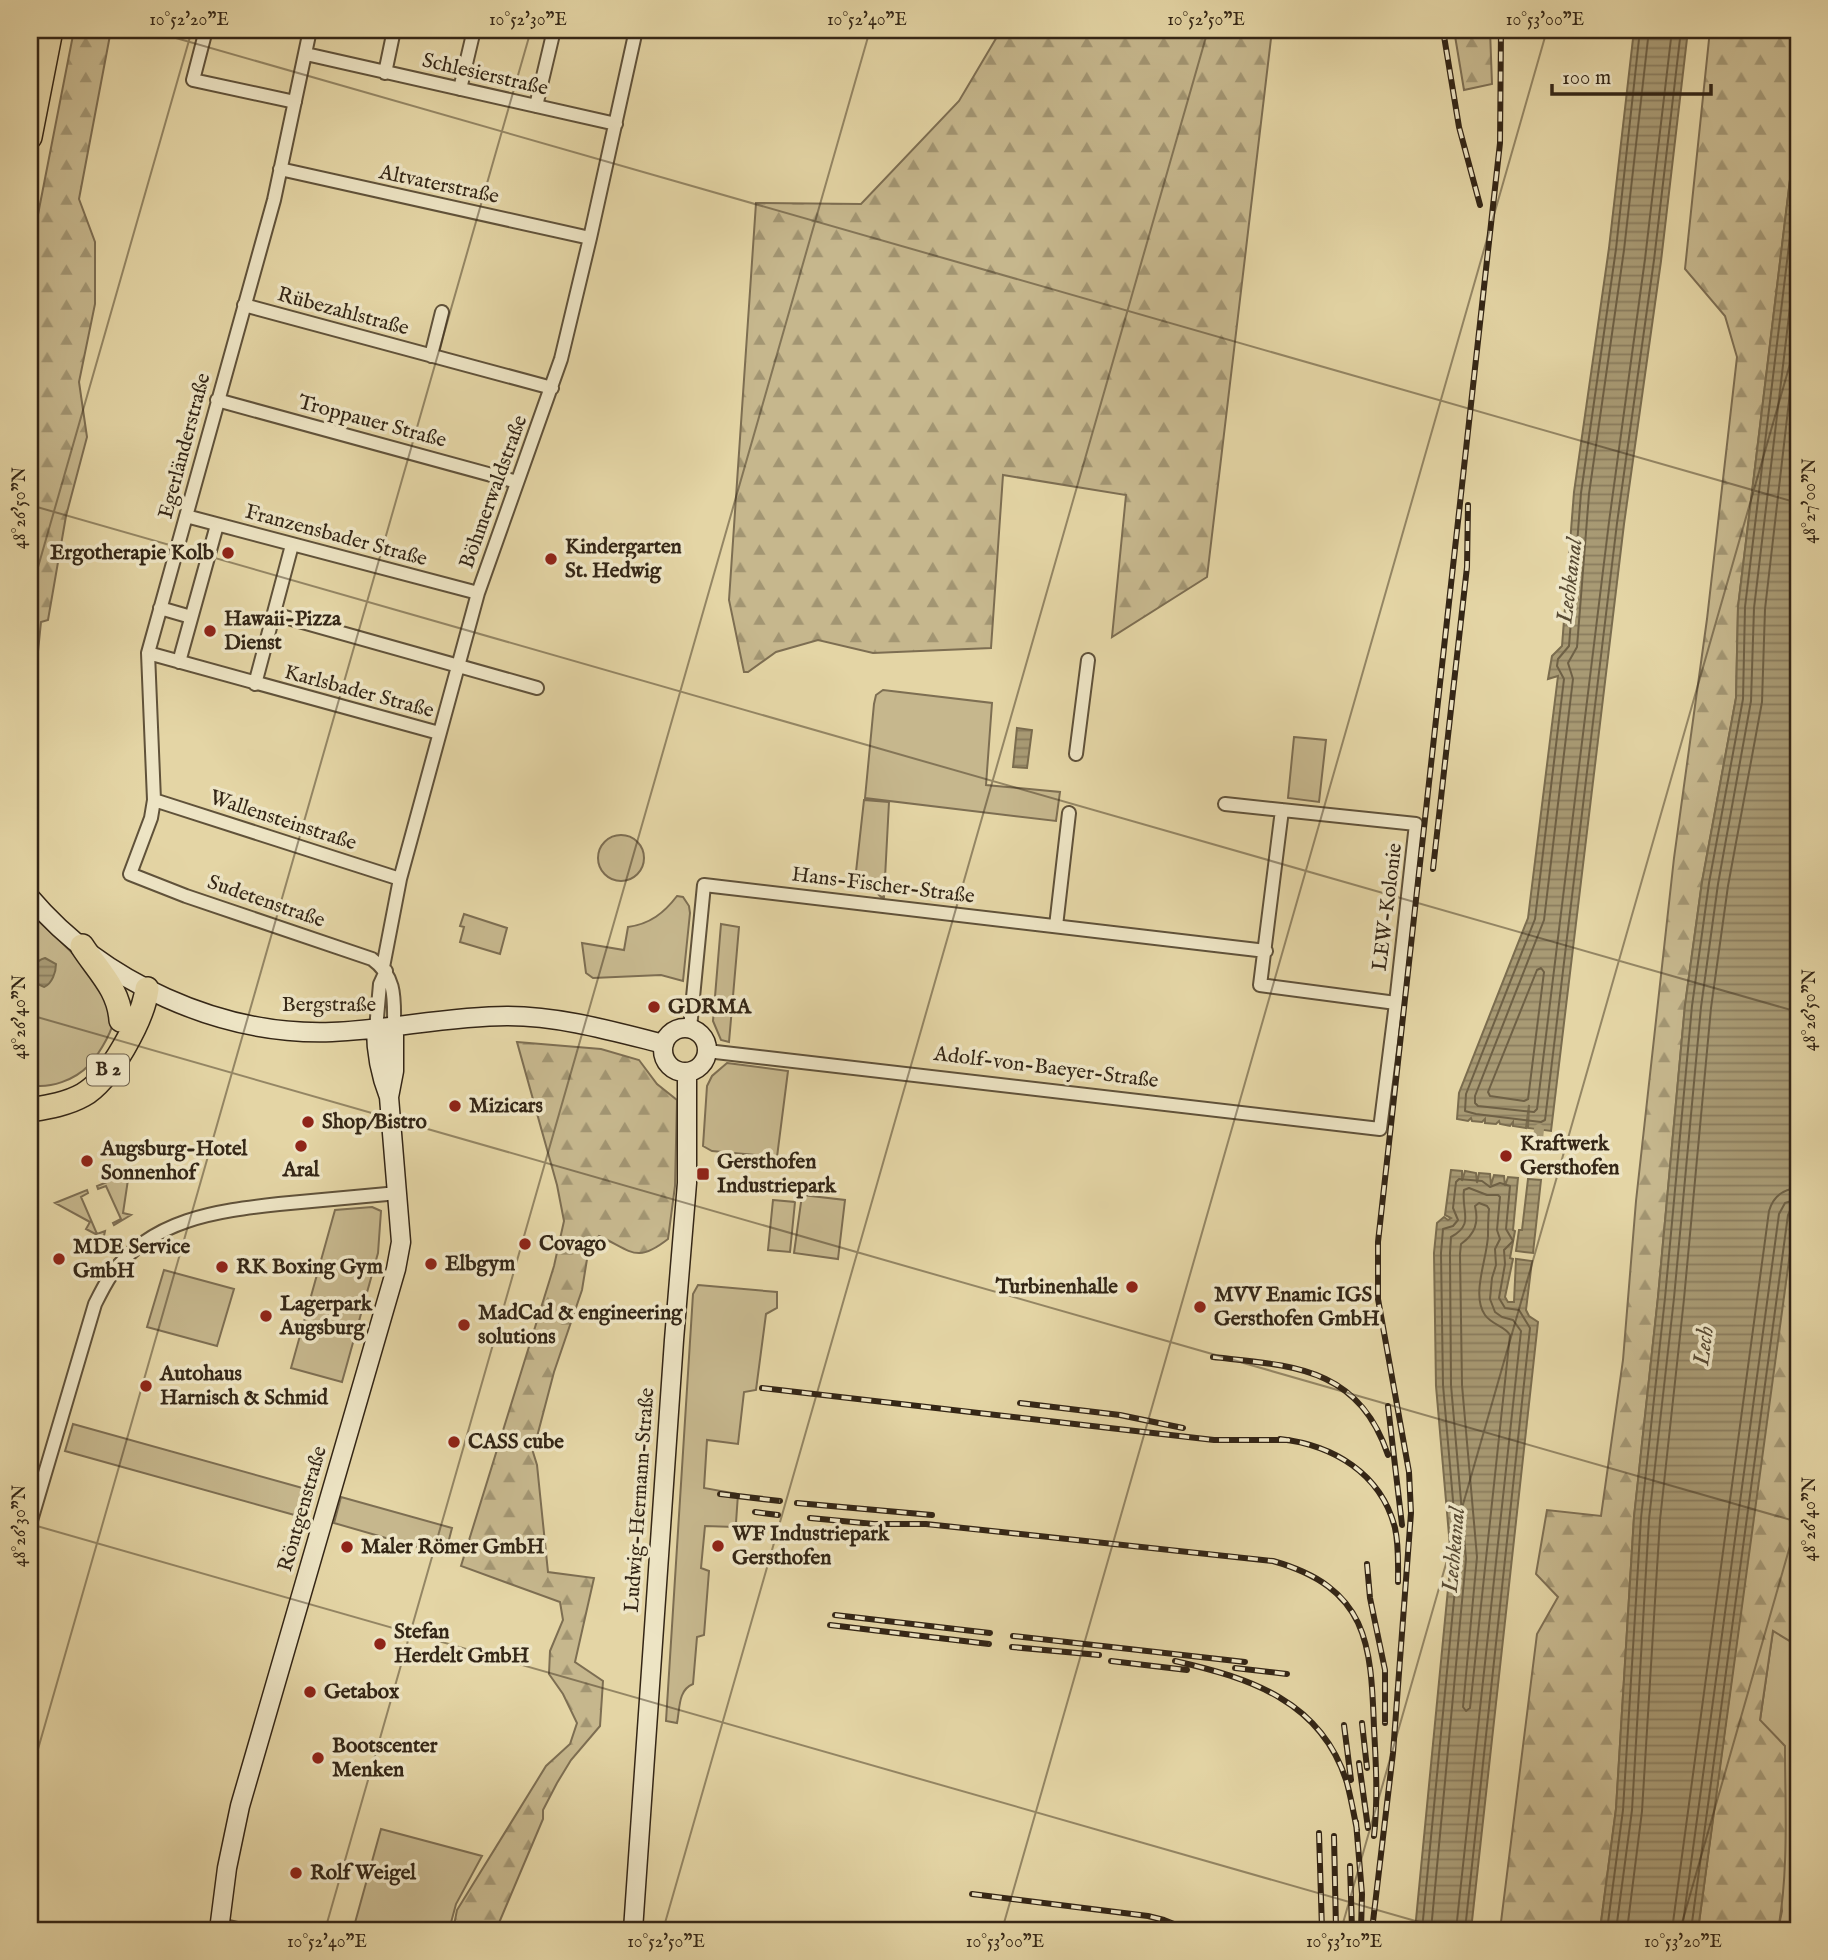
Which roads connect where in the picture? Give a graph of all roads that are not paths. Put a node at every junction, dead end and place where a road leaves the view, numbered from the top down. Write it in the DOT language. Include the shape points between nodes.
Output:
graph roads {
  1 [pos="51,30"];
  2 [pos="206,30"];
  3 [pos="310,30"];
  4 [pos="394,30"];
  5 [pos="474,30"];
  6 [pos="554,30"];
  7 [pos="636,30"];
  8 [pos="306,54"];
  9 [pos="385,73"];
  10 [pos="460,89"];
  11 [pos="295,102"];
  12 [pos="536,106"];
  13 [pos="616,124"];
  14 [pos="30,137"];
  15 [pos="280,169"];
  16 [pos="590,238"];
  17 [pos="244,305"];
  18 [pos="442,312"];
  19 [pos="431,356"];
  20 [pos="552,388"];
  21 [pos="217,400"];
  22 [pos="517,482"];
  23 [pos="186,516"];
  24 [pos="216,525"];
  25 [pos="292,545"];
  26 [pos="478,593"];
  27 [pos="160,608"];
  28 [pos="274,614"];
  29 [pos="191,617"];
  30 [pos="148,653"];
  31 [pos="1088,660"];
  32 [pos="179,662"];
  33 [pos="458,664"];
  34 [pos="255,684"];
  35 [pos="537,688"];
  36 [pos="439,733"];
  37 [pos="1076,754"];
  38 [pos="154,800"];
  39 [pos="1225,804"];
  40 [pos="1282,810"];
  41 [pos="1069,813"];
  42 [pos="130,874"];
  43 [pos="400,879"];
  44 [pos="30,897"];
  45 [pos="1056,926"];
  46 [pos="82,946"];
  47 [pos="1266,951"];
  48 [pos="385,969"];
  49 [pos="148,989"];
  50 [pos="1396,1003"];
  51 [pos="121,1020"];
  52 [pos="394,1027"];
  53 [pos="690,1028"];
  54 [pos="376,1029"];
  55 [pos="664,1044"];
  56 [pos="707,1051"];
  57 [pos="687,1072"];
  58 [pos="30,1093"];
  59 [pos="389,1097"];
  60 [pos="30,1111"];
  61 [pos="1380,1129"];
  62 [pos="398,1193"];
  63 [pos="30,1524"];
  64 [pos="219,1927"];
  65 [pos="243,1930"];
  66 [pos="633,1930"];
  1 -- 14 [label="highway"];
  2 -- 11 [label="street" via="193,80"];
  3 -- 8 [label="street, Egerländerstraße"];
  4 -- 9 [label="street"];
  5 -- 10 [label="street"];
  6 -- 12 [label="street"];
  7 -- 13 [label="street, Böhmerwaldstraße"];
  8 -- 9 [label="street, Schlesierstraße"];
  8 -- 11 [label="street, Egerländerstraße"];
  9 -- 10 [label="street, Schlesierstraße"];
  10 -- 12 [label="street, Schlesierstraße"];
  11 -- 15 [label="street, Egerländerstraße"];
  12 -- 13 [label="street, Schlesierstraße"];
  13 -- 16 [label="street, Böhmerwaldstraße"];
  15 -- 16 [label="street, Altvaterstraße"];
  15 -- 17 [label="street, Egerländerstraße"];
  16 -- 20 [label="street, Böhmerwaldstraße"];
  17 -- 19 [label="street, Rübezahlstraße"];
  17 -- 21 [label="street, Egerländerstraße"];
  18 -- 19 [label="street, Rübezahlstraße"];
  19 -- 20 [label="street, Rübezahlstraße"];
  20 -- 22 [label="street, Böhmerwaldstraße"];
  21 -- 22 [label="street, Troppauer Straße"];
  21 -- 23 [label="street, Egerländerstraße"];
  22 -- 26 [label="street, Böhmerwaldstraße"];
  23 -- 24 [label="street, Franzensbader Straße"];
  23 -- 27 [label="street, Egerländerstraße"];
  24 -- 25 [label="street, Franzensbader Straße"];
  24 -- 29 [label="street"];
  25 -- 26 [label="street, Franzensbader Straße"];
  25 -- 28 [label="street"];
  26 -- 33 [label="street, Böhmerwaldstraße"];
  27 -- 29 [label="street"];
  27 -- 30 [label="street, Egerländerstraße"];
  28 -- 33 [label="street"];
  28 -- 34 [label="street"];
  29 -- 32 [label="street"];
  30 -- 32 [label="street, Karlsbader Straße"];
  30 -- 38 [label="street, Egerländerstraße"];
  31 -- 37 [label="street"];
  32 -- 34 [label="street, Karlsbader Straße"];
  33 -- 35 [label="street"];
  33 -- 36 [label="street, Böhmerwaldstraße"];
  34 -- 36 [label="street, Karlsbader Straße"];
  36 -- 43 [label="street, Böhmerwaldstraße"];
  38 -- 42 [label="street, Egerländerstraße"];
  38 -- 43 [label="street, Wallensteinstraße"];
  39 -- 40 [label="street, LEW-Kolonie"];
  40 -- 47 [label="street, LEW-Kolonie"];
  40 -- 50 [label="street, LEW-Kolonie" via="1416,824"];
  41 -- 45 [label="street"];
  42 -- 48 [label="street, Sudetenstraße" via="372,959"];
  43 -- 48 [label="street, Böhmerwaldstraße"];
  44 -- 46 [label="street, Bergstraße"];
  45 -- 47 [label="street, Hans-Fischer-Straße"];
  45 -- 53 [label="street, Hans-Fischer-Straße" via="704,885"];
  46 -- 49 [label="street, Bergstraße"];
  46 -- 51 [label="highway" via="112,986"];
  47 -- 50 [label="street, LEW-Kolonie" via="1260,985"];
  48 -- 52 [label="street" via="392,984"];
  48 -- 54 [label="street"];
  49 -- 51 [label="highway, B 2" via="130,1003"];
  49 -- 54 [label="street, Bergstraße" via="252,1025 288,1031"];
  49 -- 60 [label="highway, B 2" via="143,1010 100,1081 74,1099"];
  50 -- 61 [label="street, LEW-Kolonie"];
  51 -- 58 [label="highway, B 2" via="89,1073 59,1091"];
  52 -- 54 [label="street, Bergstraße"];
  52 -- 55 [label="street, Bergstraße" via="471,1018 543,1018"];
  52 -- 59 [label="street, Röntgenstraße"];
  53 -- 55 [label="street" via="673,1031"];
  53 -- 56 [label="street" via="701,1034"];
  54 -- 59 [label="street, Röntgenstraße" via="380,1074"];
  55 -- 57 [label="street" via="667,1064"];
  56 -- 57 [label="street" via="700,1067"];
  56 -- 61 [label="street, Adolf-von-Baeyer-Straße"];
  57 -- 66 [label="street, Ludwig-Hermann-Straße" via="687,1183"];
  59 -- 62 [label="street, Röntgenstraße"];
  62 -- 63 [label="street" via="207,1213 176,1224 138,1248 111,1275 95,1304"];
  62 -- 64 [label="street, Röntgenstraße" via="401,1242 396,1269 240,1805"];
  64 -- 65 [label="street"];
}
